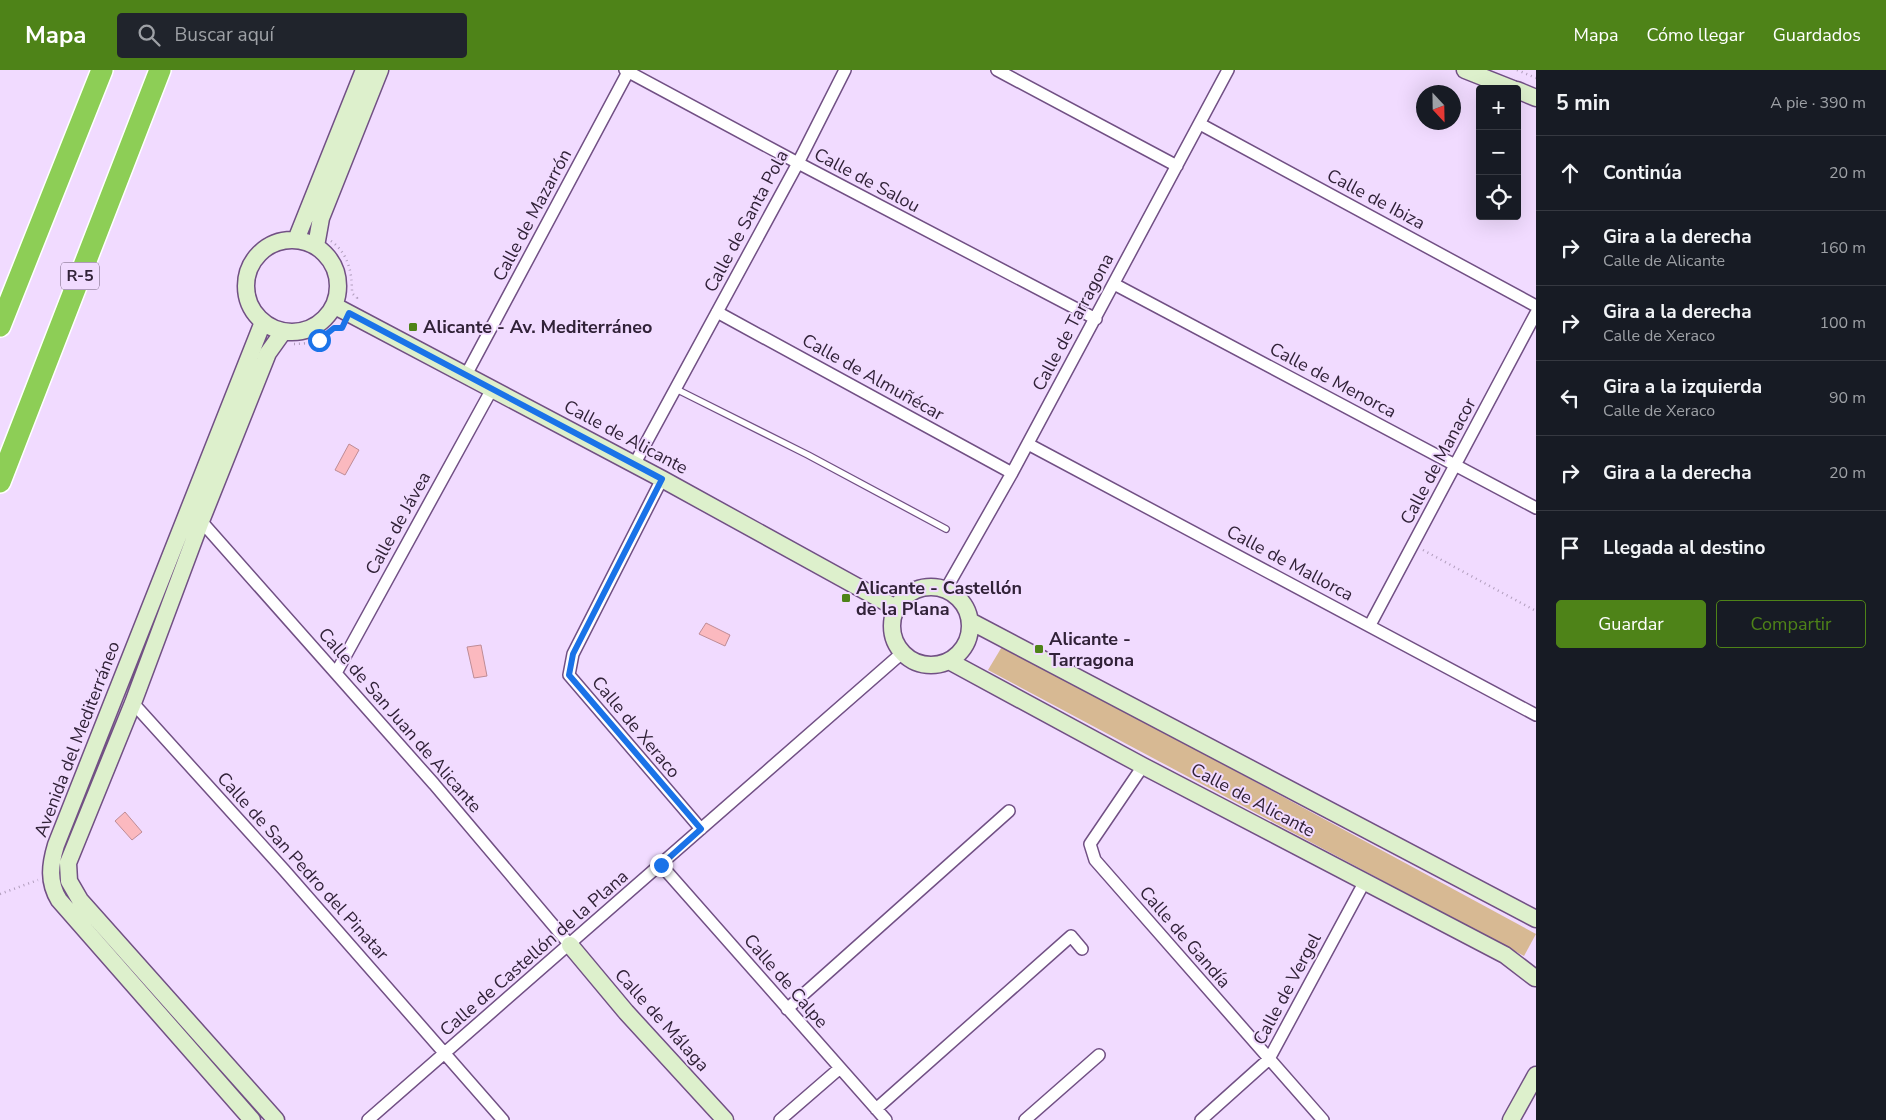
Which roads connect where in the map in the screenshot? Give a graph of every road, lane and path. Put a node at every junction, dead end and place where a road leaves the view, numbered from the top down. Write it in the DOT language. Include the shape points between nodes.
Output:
graph roads {
  1 [pos="102,70"];
  2 [pos="160,70"];
  3 [pos="364,70"];
  4 [pos="380,70"];
  5 [pos="845,70"];
  6 [pos="996,70"];
  7 [pos="1228,70"];
  8 [pos="1465,70"];
  9 [pos="1517,70"];
  10 [pos="626,71"];
  11 [pos="1536,78"];
  12 [pos="1503,85"];
  13 [pos="1521,92"];
  14 [pos="1536,98"];
  15 [pos="1200,124"];
  16 [pos="798,163"];
  17 [pos="1177,166"];
  18 [pos="329,234"];
  19 [pos="296,240"];
  20 [pos="316,246"];
  21 [pos="1114,284"];
  22 [pos="1536,306"];
  23 [pos="342,310"];
  24 [pos="717,312"];
  25 [pos="1536,313"];
  26 [pos="1096,318"];
  27 [pos="263,322"];
  28 [pos="0,326"];
  29 [pos="286,338"];
  30 [pos="466,375"];
  31 [pos="492,389"];
  32 [pos="676,389"];
  33 [pos="1028,444"];
  34 [pos="634,465"];
  35 [pos="1455,465"];
  36 [pos="1012,473"];
  37 [pos="662,479"];
  38 [pos="0,482"];
  39 [pos="1536,508"];
  40 [pos="201,521"];
  41 [pos="946,529"];
  42 [pos="1413,545"];
  43 [pos="946,590"];
  44 [pos="896,608"];
  45 [pos="1536,611"];
  46 [pos="970,621"];
  47 [pos="1370,625"];
  48 [pos="902,653"];
  49 [pos="949,661"];
  50 [pos="336,673"];
  51 [pos="132,703"];
  52 [pos="1536,715"];
  53 [pos="1143,766"];
  54 [pos="1009,811"];
  55 [pos="701,829"];
  56 [pos="661,865"];
  57 [pos="51,876"];
  58 [pos="1365,881"];
  59 [pos="0,894"];
  60 [pos="1536,919"];
  61 [pos="570,945"];
  62 [pos="1082,949"];
  63 [pos="1536,978"];
  64 [pos="788,1009"];
  65 [pos="445,1054"];
  66 [pos="1100,1055"];
  67 [pos="1269,1059"];
  68 [pos="840,1068"];
  69 [pos="1536,1075"];
  70 [pos="876,1109"];
  71 [pos="252,1120"];
  72 [pos="276,1120"];
  73 [pos="368,1120"];
  74 [pos="503,1120"];
  75 [pos="725,1120"];
  76 [pos="780,1120"];
  77 [pos="886,1120"];
  78 [pos="1025,1120"];
  79 [pos="1201,1120"];
  80 [pos="1323,1120"];
  81 [pos="1511,1120"];
  1 -- 28 [label="highway"];
  2 -- 38 [label="highway, R-5"];
  3 -- 19 [label="street"];
  4 -- 20 [label="street" via="321,218"];
  5 -- 16 [label="street, Calle de Santa Pola"];
  6 -- 17 [label="street"];
  7 -- 15 [label="street, Calle de Tarragona"];
  8 -- 12 [label="street"];
  9 -- 11 [label="path"];
  10 -- 16 [label="street, Calle de Salou"];
  10 -- 30 [label="street, Calle de Mazarrón"];
  13 -- 14 [label="street"];
  15 -- 17 [label="street, Calle de Tarragona"];
  15 -- 22 [label="street, Calle de Ibiza"];
  16 -- 24 [label="street, Calle de Santa Pola"];
  16 -- 26 [label="street, Calle de Salou"];
  17 -- 21 [label="street, Calle de Tarragona"];
  18 -- 23 [label="path" via="351,272 352,294 357,298"];
  19 -- 20 [label="street"];
  19 -- 27 [label="street" via="281,241 267,247 249,269 247,298 253,312"];
  20 -- 23 [label="street" via="329,257 337,272"];
  21 -- 26 [label="street, Calle de Tarragona"];
  21 -- 35 [label="street, Calle de Menorca"];
  23 -- 29 [label="street" via="313,328"];
  23 -- 29 [label="path" via="342,328 334,328 319,340 302,345"];
  23 -- 30 [label="street, Calle de Alicante"];
  24 -- 32 [label="street, Calle de Santa Pola"];
  24 -- 36 [label="street, Calle de Almuñécar"];
  25 -- 35 [label="street, Calle de Manacor"];
  26 -- 33 [label="street, Calle de Tarragona"];
  27 -- 29 [label="street"];
  27 -- 57 [label="street, Avenida del Mediterráneo" via="56,845"];
  29 -- 40 [label="street, Avenida del Mediterráneo" via="268,353"];
  30 -- 31 [label="street, Calle de Alicante"];
  31 -- 34 [label="street, Calle de Alicante"];
  31 -- 50 [label="street, Calle de Jávea"];
  32 -- 34 [label="street, Calle de Santa Pola"];
  32 -- 41 [label="lane"];
  33 -- 36 [label="street, Calle de Tarragona"];
  33 -- 47 [label="street, Calle de Mallorca"];
  34 -- 37 [label="street, Calle de Alicante"];
  35 -- 39 [label="street, Calle de Menorca"];
  35 -- 42 [label="street, Calle de Manacor"];
  36 -- 43 [label="street, Calle de Tarragona"];
  37 -- 44 [label="street, Calle de Alicante"];
  37 -- 55 [label="street, Calle de Xeraco" via="573,654 569,675"];
  40 -- 50 [label="street, Calle de San Juan de Alicante"];
  40 -- 51 [label="street, Avenida del Mediterráneo"];
  42 -- 45 [label="path"];
  42 -- 47 [label="street, Calle de Manacor"];
  43 -- 44 [label="street" via="934,587 918,590 903,599"];
  43 -- 46 [label="street" via="962,602"];
  44 -- 48 [label="street" via="892,632"];
  46 -- 49 [label="street" via="966,644"];
  46 -- 60 [label="street, Calle de Alicante"];
  47 -- 52 [label="street, Calle de Mallorca"];
  48 -- 49 [label="street" via="930,665"];
  48 -- 55 [label="street, Calle de Castellón de la Plana"];
  49 -- 53 [label="street, Calle de Alicante"];
  50 -- 61 [label="street, Calle de San Juan de Alicante"];
  51 -- 65 [label="street, Calle de San Pedro del Pinatar"];
  51 -- 72 [label="street, Avenida del Mediterráneo" via="68,863 68,881 80,900"];
  53 -- 58 [label="street, Calle de Alicante"];
  53 -- 67 [label="street, Calle de Gandía" via="1090,844 1095,860"];
  54 -- 64 [label="street"];
  55 -- 56 [label="street, Calle de Castellón de la Plana"];
  56 -- 61 [label="street, Calle de Castellón de la Plana"];
  56 -- 64 [label="street, Calle de Calpe"];
  57 -- 59 [label="path"];
  57 -- 71 [label="street, Avenida del Mediterráneo" via="53,890 59,900"];
  58 -- 63 [label="street, Calle de Alicante" via="1505,955"];
  58 -- 67 [label="street, Calle de Vergel"];
  61 -- 65 [label="street, Calle de Castellón de la Plana"];
  61 -- 75 [label="street, Calle de Málaga" via="626,1012"];
  62 -- 70 [label="street" via="1071,936"];
  64 -- 68 [label="street, Calle de Calpe"];
  65 -- 73 [label="street, Calle de Castellón de la Plana"];
  65 -- 74 [label="street, Calle de San Pedro del Pinatar"];
  66 -- 78 [label="street"];
  67 -- 79 [label="street, Calle de Vergel"];
  67 -- 80 [label="street, Calle de Gandía"];
  68 -- 70 [label="street, Calle de Calpe"];
  68 -- 76 [label="street"];
  69 -- 81 [label="street"];
  70 -- 77 [label="street, Calle de Calpe"];
}
